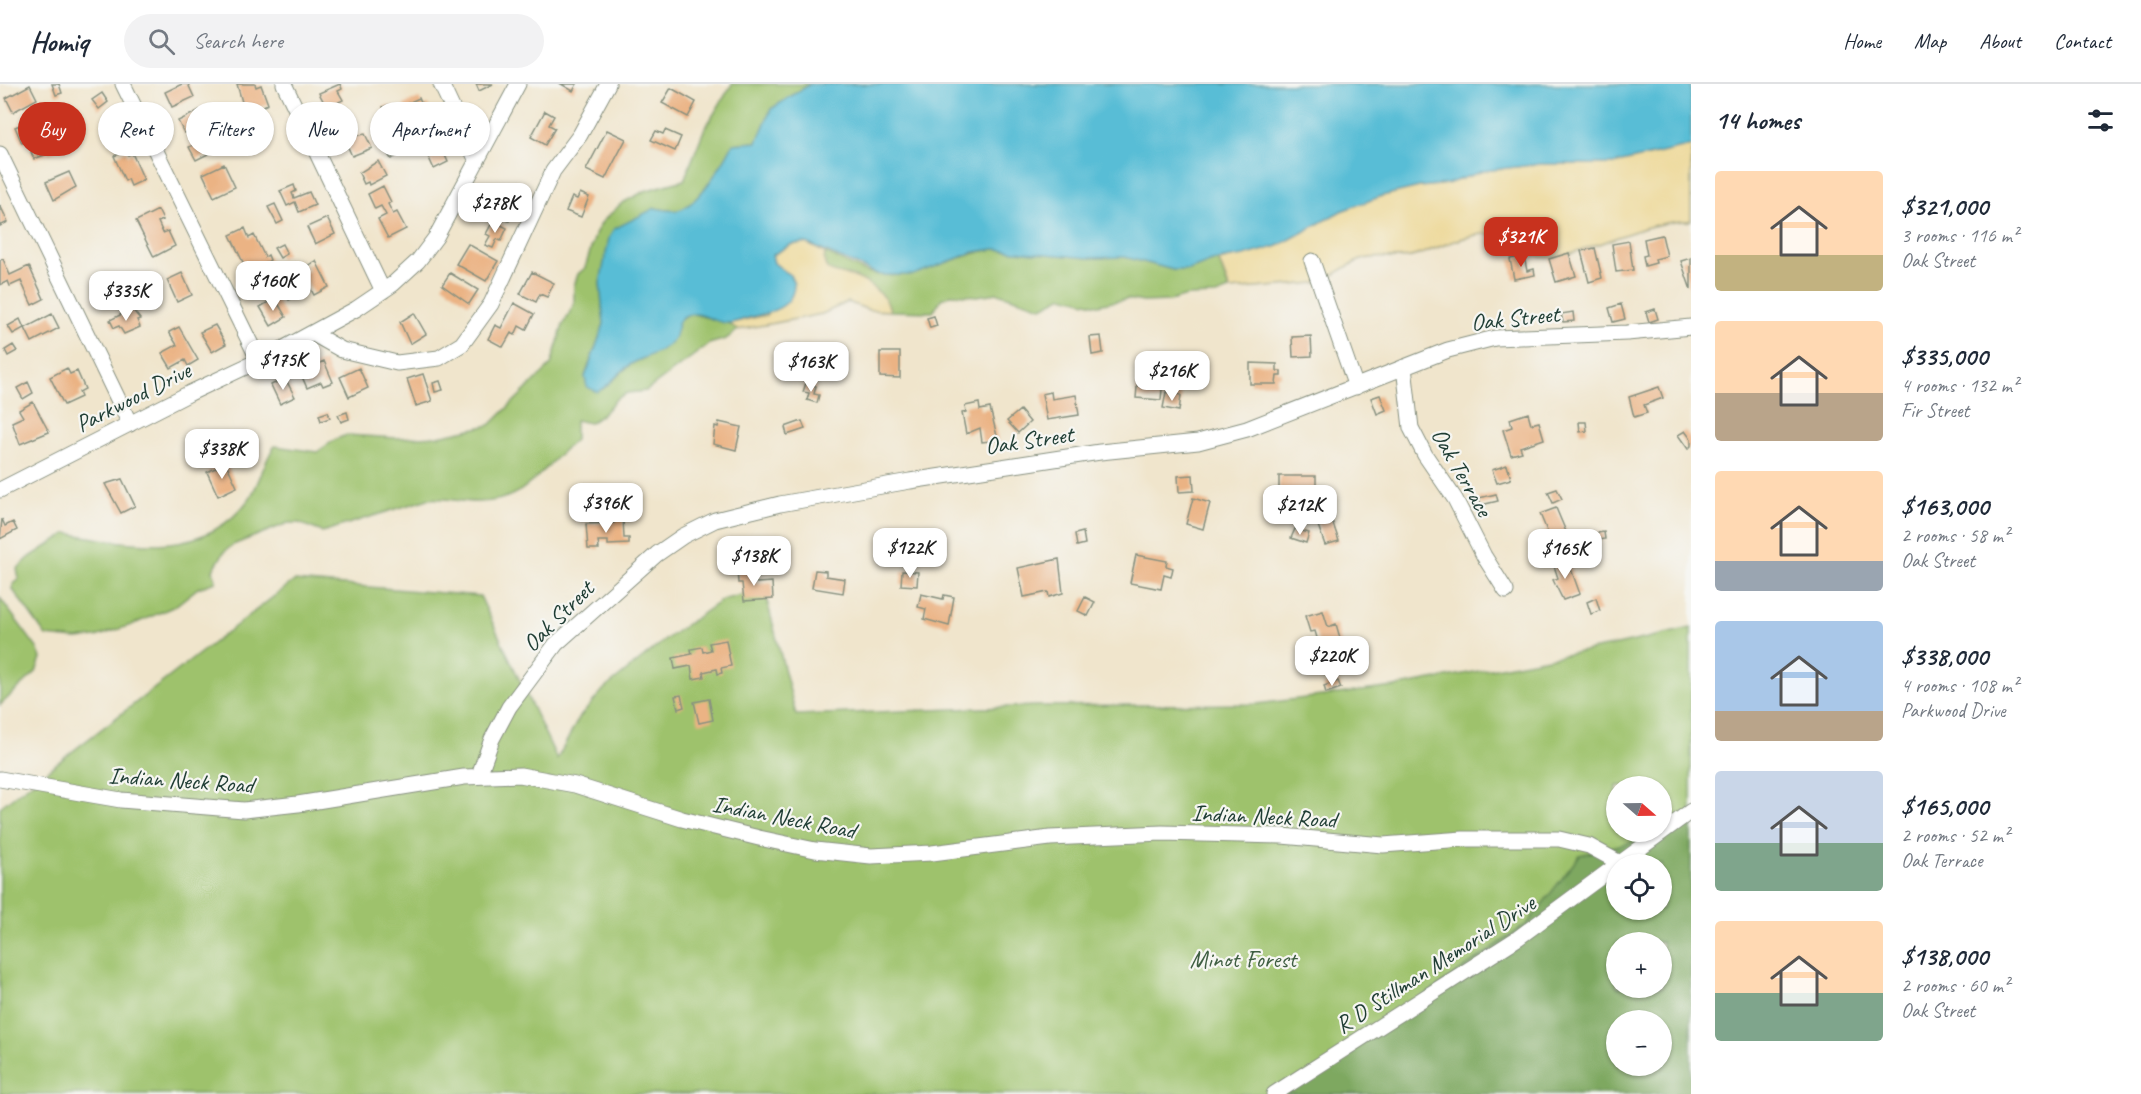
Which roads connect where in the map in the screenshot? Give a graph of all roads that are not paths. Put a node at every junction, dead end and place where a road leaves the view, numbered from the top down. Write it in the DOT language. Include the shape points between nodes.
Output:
graph roads {
  1 [pos="123,84"];
  2 [pos="284,84"];
  3 [pos="441,84"];
  4 [pos="518,84"];
  5 [pos="608,84"];
  6 [pos="0,154"];
  7 [pos="477,161"];
  8 [pos="1312,261"];
  9 [pos="384,291"];
  10 [pos="1691,327"];
  11 [pos="312,333"];
  12 [pos="259,361"];
  13 [pos="1404,367"];
  14 [pos="1356,387"];
  15 [pos="130,424"];
  16 [pos="0,489"];
  17 [pos="1506,591"];
  18 [pos="479,775"];
  19 [pos="0,779"];
  20 [pos="1691,811"];
  21 [pos="1633,854"];
  22 [pos="1606,856"];
  23 [pos="1606,874"];
  24 [pos="1274,1094"];
  1 -- 12 [label="street"];
  2 -- 9 [label="street"];
  3 -- 7 [label="street"];
  4 -- 7 [label="street, Parkwood Drive"];
  5 -- 11 [label="street" via="553,171 491,304 462,344 439,358 397,363 342,350"];
  6 -- 15 [label="street"];
  7 -- 9 [label="street, Parkwood Drive" via="431,245"];
  8 -- 14 [label="street"];
  9 -- 11 [label="street, Parkwood Drive"];
  10 -- 13 [label="street, Oak Street" via="1496,338"];
  11 -- 12 [label="street, Parkwood Drive"];
  12 -- 15 [label="street, Parkwood Drive"];
  13 -- 14 [label="street, Oak Street"];
  13 -- 17 [label="street, Oak Terrace" via="1411,428"];
  14 -- 18 [label="street, Oak Street" via="1247,429 1198,442 1100,452 910,481 780,504 704,525 657,554 556,644 509,707"];
  15 -- 16 [label="street, Parkwood Drive"];
  18 -- 19 [label="street, Indian Neck Road" via="244,810 121,800"];
  18 -- 22 [label="street, Indian Neck Road" via="520,775 560,781 716,828 806,849 853,855 911,855 1031,840 1162,833 1282,836 1383,845 1463,839 1559,839 1589,846"];
  20 -- 21 [label="street"];
  23 -- 24 [label="street, R D Stillman Memorial Drive" via="1518,938"];
}
